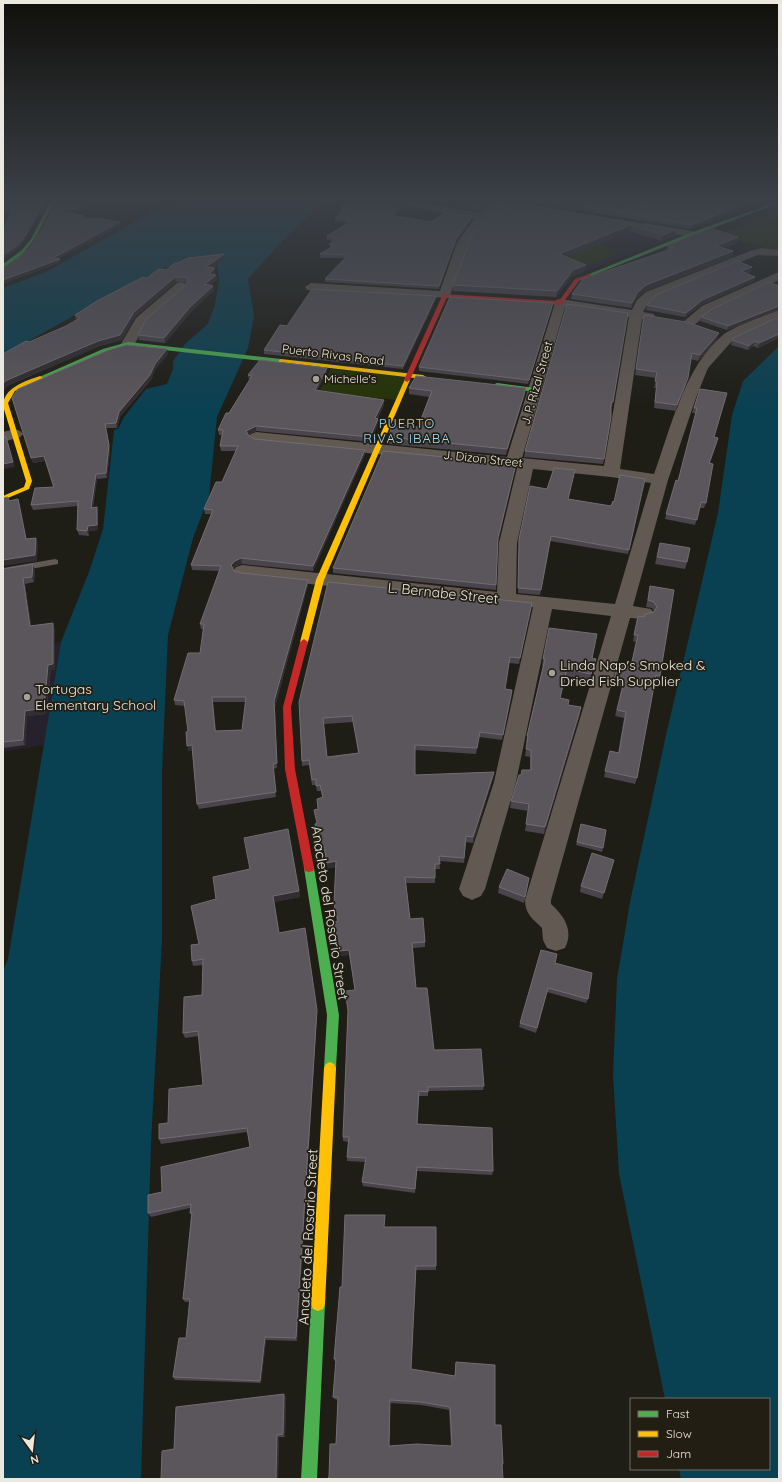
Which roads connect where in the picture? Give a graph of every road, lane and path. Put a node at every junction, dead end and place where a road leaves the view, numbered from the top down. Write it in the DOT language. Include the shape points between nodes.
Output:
graph roads {
  1 [pos="454,269"];
  2 [pos="604,269"];
  3 [pos="714,269"];
  4 [pos="779,276"];
  5 [pos="181,286"];
  6 [pos="311,287"];
  7 [pos="445,295"];
  8 [pos="560,303"];
  9 [pos="636,314"];
  10 [pos="779,314"];
  11 [pos="658,318"];
  12 [pos="673,321"];
  13 [pos="688,324"];
  14 [pos="701,328"];
  15 [pos="128,344"];
  16 [pos="409,375"];
  17 [pos="433,378"];
  18 [pos="488,384"];
  19 [pos="535,390"];
  20 [pos="9,435"];
  21 [pos="256,437"];
  22 [pos="376,448"];
  23 [pos="519,463"];
  24 [pos="611,472"];
  25 [pos="660,480"];
  26 [pos="3,498"];
  27 [pos="55,562"];
  28 [pos="3,571"];
  29 [pos="242,571"];
  30 [pos="320,580"];
  31 [pos="506,599"];
  32 [pos="544,603"];
  33 [pos="623,610"];
  34 [pos="644,613"];
  35 [pos="472,889"];
  36 [pos="556,940"];
  37 [pos="309,1479"];
  1 -- 7 [label="street"];
  2 -- 8 [label="street" via="577,280"];
  3 -- 9 [label="street" via="650,295 640,302"];
  4 -- 13 [label="street" via="706,309"];
  5 -- 15 [label="street" via="141,321"];
  6 -- 7 [label="street"];
  7 -- 8 [label="street"];
  7 -- 16 [label="street, Anacleto del Rosario Street"];
  8 -- 9 [label="street"];
  8 -- 19 [label="street, J. P. Rizal Street"];
  9 -- 11 [label="street"];
  9 -- 24 [label="street"];
  10 -- 25 [label="street" via="721,334 690,395"];
  12 -- 13 [label="street"];
  13 -- 14 [label="street"];
  15 -- 16 [label="street, Puerto Rivas Road"];
  15 -- 20 [label="street" via="105,350 13,390 6,403"];
  16 -- 17 [label="street, Puerto Rivas Road"];
  16 -- 22 [label="street, Anacleto del Rosario Street"];
  18 -- 19 [label="street"];
  19 -- 23 [label="street, J. P. Rizal Street"];
  20 -- 26 [label="street" via="29,481 27,488"];
  21 -- 22 [label="street, J. Dizon Street"];
  22 -- 23 [label="street, J. Dizon Street"];
  22 -- 30 [label="street, Anacleto del Rosario Street"];
  23 -- 24 [label="street, J. Dizon Street"];
  23 -- 31 [label="street, J. P. Rizal Street" via="508,543"];
  24 -- 25 [label="street, J. Dizon Street"];
  25 -- 33 [label="street"];
  27 -- 28 [label="lane"];
  29 -- 30 [label="street, L. Bernabe Street"];
  30 -- 31 [label="street, L. Bernabe Street"];
  30 -- 37 [label="street, Anacleto del Rosario Street" via="287,707 290,769 314,892 332,1015"];
  31 -- 32 [label="street, L. Bernabe Street"];
  32 -- 33 [label="street, L. Bernabe Street"];
  32 -- 35 [label="street" via="505,782"];
  33 -- 34 [label="street, L. Bernabe Street"];
  33 -- 36 [label="street" via="538,900 538,908 553,919"];
}
